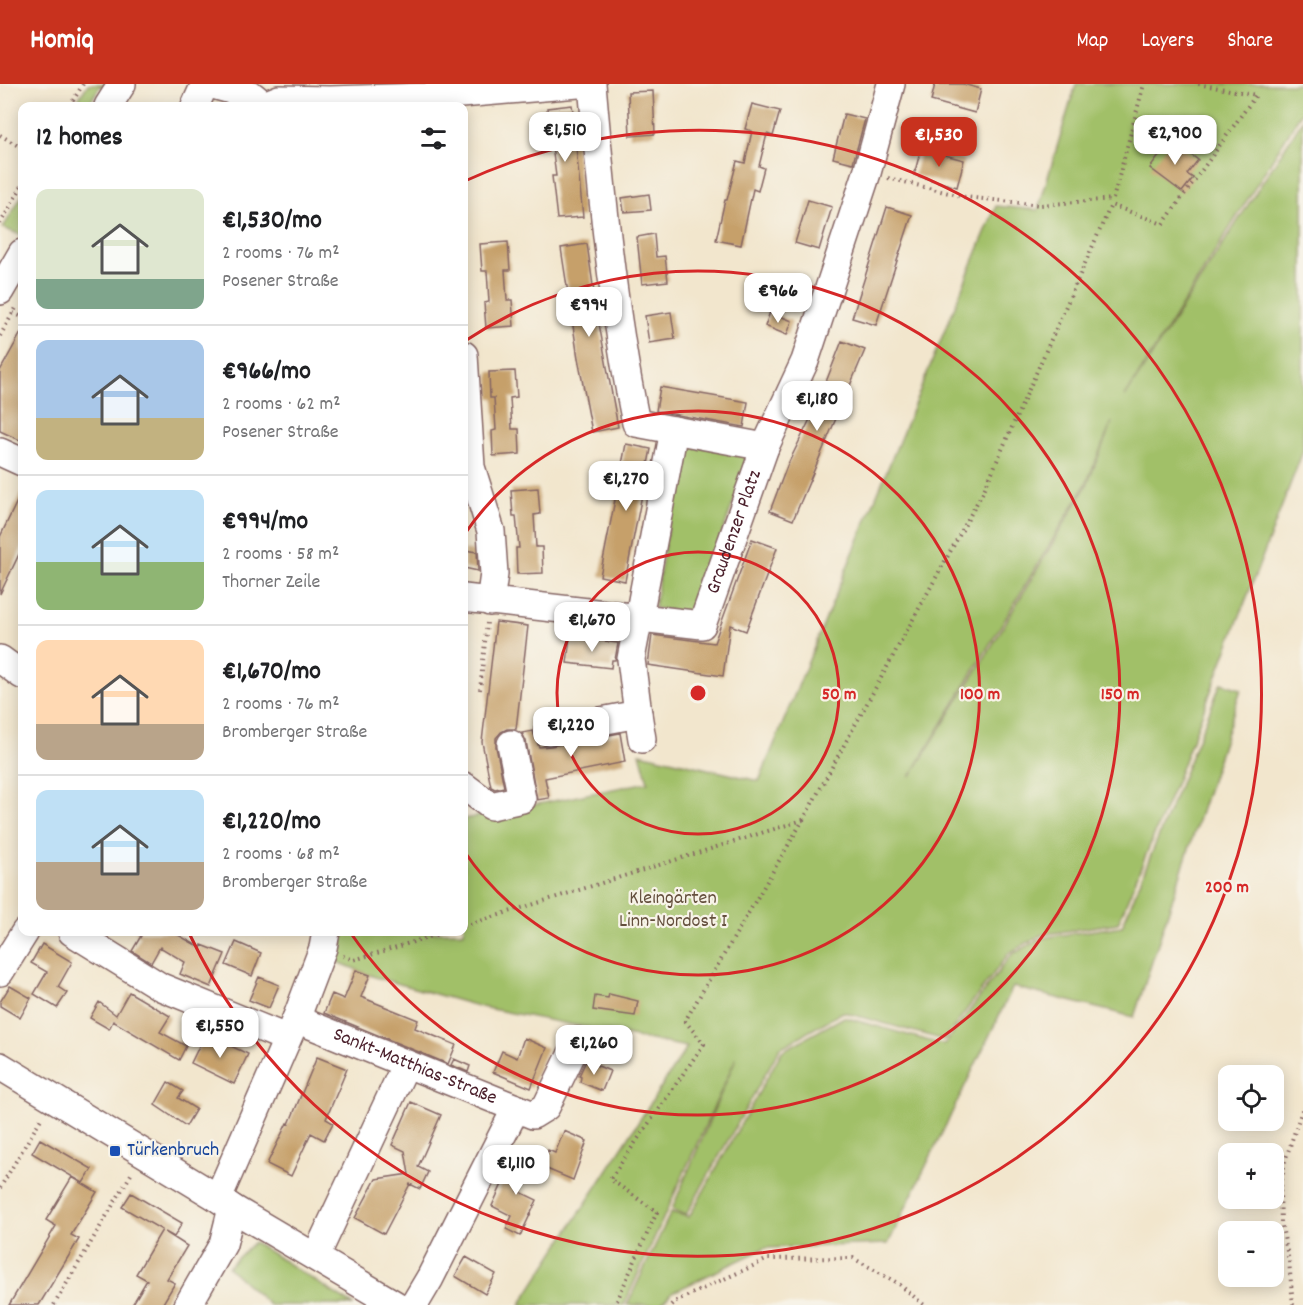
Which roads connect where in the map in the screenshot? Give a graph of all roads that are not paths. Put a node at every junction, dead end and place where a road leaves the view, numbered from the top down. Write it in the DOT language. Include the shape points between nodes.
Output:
graph roads {
  1 [pos="122,84"];
  2 [pos="207,84"];
  3 [pos="578,84"];
  4 [pos="592,84"];
  5 [pos="891,84"];
  6 [pos="111,102"];
  7 [pos="197,102"];
  8 [pos="260,102"];
  9 [pos="273,102"];
  10 [pos="18,270"];
  11 [pos="10,303"];
  12 [pos="468,419"];
  13 [pos="674,430"];
  14 [pos="765,447"];
  15 [pos="0,452"];
  16 [pos="18,460"];
  17 [pos="468,599"];
  18 [pos="490,602"];
  19 [pos="639,617"];
  20 [pos="0,659"];
  21 [pos="18,672"];
  22 [pos="548,731"];
  23 [pos="511,744"];
  24 [pos="468,789"];
  25 [pos="22,936"];
  26 [pos="78,936"];
  27 [pos="324,940"];
  28 [pos="0,972"];
  29 [pos="291,1028"];
  30 [pos="578,1041"];
  31 [pos="406,1064"];
  32 [pos="0,1066"];
  33 [pos="525,1111"];
  34 [pos="225,1203"];
  35 [pos="316,1256"];
  36 [pos="188,1305"];
  37 [pos="396,1305"];
  38 [pos="414,1305"];
  1 -- 6 [label="street"];
  2 -- 7 [label="street"];
  2 -- 8 [label="street" via="253,96"];
  3 -- 9 [label="street" via="426,97"];
  4 -- 13 [label="street, Graudenzer Platz" via="605,227 636,423"];
  5 -- 14 [label="street" via="867,173 805,361"];
  10 -- 11 [label="street"];
  12 -- 18 [label="street" via="471,467 491,531 494,574"];
  13 -- 14 [label="street, Graudenzer Platz"];
  13 -- 19 [label="street"];
  14 -- 19 [label="street, Graudenzer Platz" via="702,625"];
  15 -- 16 [label="street"];
  17 -- 18 [label="street"];
  18 -- 19 [label="street"];
  19 -- 22 [label="street" via="631,659 640,727"];
  20 -- 21 [label="street"];
  23 -- 24 [label="street" via="522,799 491,806"];
  25 -- 28 [label="street"];
  26 -- 29 [label="street, Sankt-Matthias-Straße" via="161,987"];
  27 -- 29 [label="street"];
  29 -- 31 [label="street, Sankt-Matthias-Straße"];
  29 -- 34 [label="street"];
  30 -- 33 [label="street" via="546,1107"];
  31 -- 33 [label="street, Sankt-Matthias-Straße"];
  31 -- 35 [label="street"];
  32 -- 34 [label="street"];
  33 -- 38 [label="street"];
  34 -- 35 [label="street"];
  34 -- 36 [label="street" via="222,1244"];
  35 -- 37 [label="street"];
}
